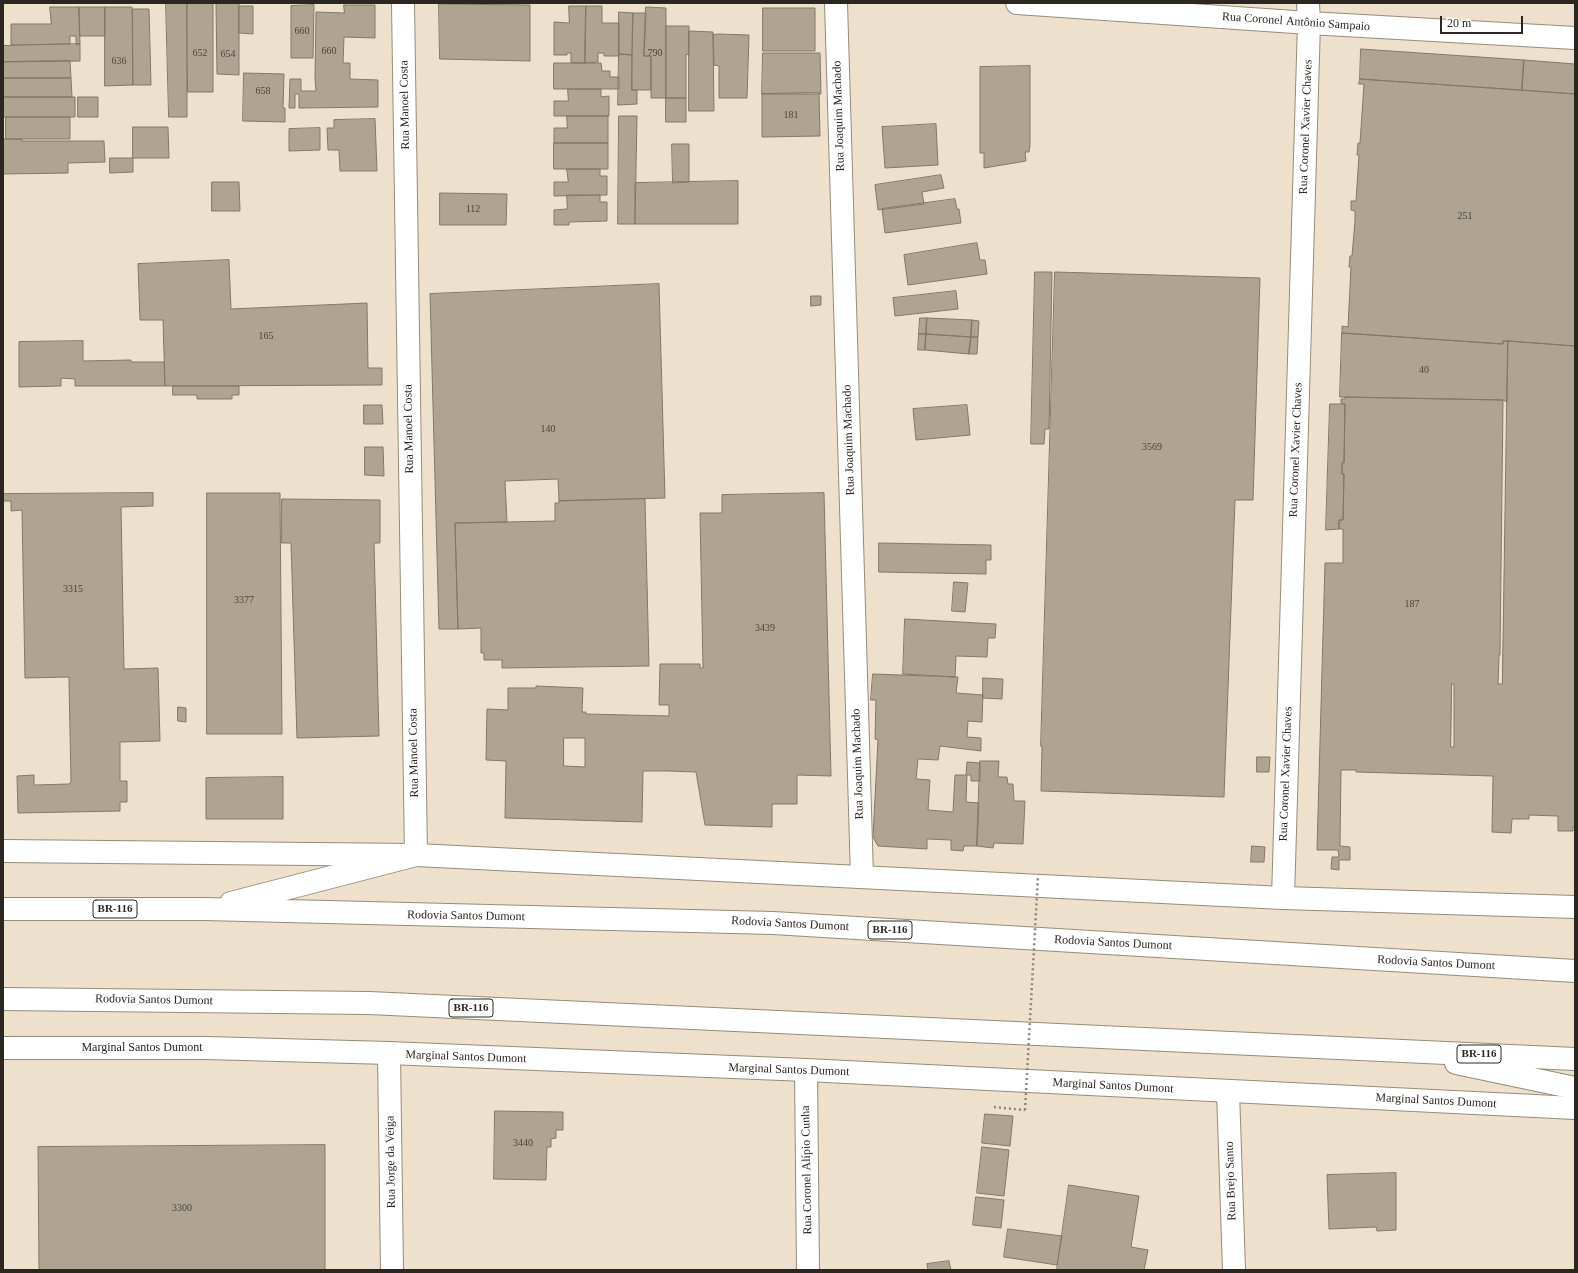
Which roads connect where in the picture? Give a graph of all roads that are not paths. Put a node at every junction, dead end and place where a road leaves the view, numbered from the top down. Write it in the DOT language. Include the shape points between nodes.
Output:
graph roads {
  1 [pos="403,3"];
  2 [pos="836,3"];
  3 [pos="1017,3"];
  4 [pos="1308,13"];
  5 [pos="1575,38"];
  6 [pos="3,851"];
  7 [pos="416,855"];
  8 [pos="862,877"];
  9 [pos="1282,898"];
  10 [pos="1575,908"];
  11 [pos="3,909"];
  12 [pos="205,910"];
  13 [pos="1575,971"];
  14 [pos="3,998"];
  15 [pos="3,1048"];
  16 [pos="1383,1048"];
  17 [pos="389,1054"];
  18 [pos="1575,1059"];
  19 [pos="806,1070"];
  20 [pos="1575,1088"];
  21 [pos="1228,1091"];
  22 [pos="1575,1108"];
  23 [pos="392,1270"];
  24 [pos="808,1270"];
  25 [pos="1234,1270"];
  1 -- 7 [label="main road, Rua Manoel Costa"];
  2 -- 8 [label="main road, Rua Joaquim Machado"];
  3 -- 4 [label="main road, Rua Coronel Antônio Sampaio"];
  4 -- 5 [label="main road, Rua Coronel Antônio Sampaio"];
  4 -- 9 [label="main road, Rua Coronel Xavier Chaves"];
  6 -- 7 [label="main road"];
  7 -- 8 [label="main road"];
  7 -- 12 [label="main road"];
  8 -- 9 [label="main road"];
  9 -- 10 [label="main road"];
  11 -- 12 [label="main road, Rodovia Santos Dumont / BR-116"];
  12 -- 13 [label="main road, Rodovia Santos Dumont / BR-116" via="773,923"];
  14 -- 16 [label="main road, Rodovia Santos Dumont / BR-116" via="369,1003"];
  15 -- 17 [label="main road, Marginal Santos Dumont" via="206,1048"];
  16 -- 18 [label="main road, Rodovia Santos Dumont / BR-116"];
  16 -- 20 [label="main road"];
  17 -- 19 [label="main road, Marginal Santos Dumont"];
  17 -- 23 [label="main road, Rua Jorge da Veiga"];
  19 -- 21 [label="main road, Marginal Santos Dumont"];
  19 -- 24 [label="main road, Rua Coronel Alípio Cunha"];
  21 -- 22 [label="main road, Marginal Santos Dumont"];
  21 -- 25 [label="main road, Rua Brejo Santo"];
}
